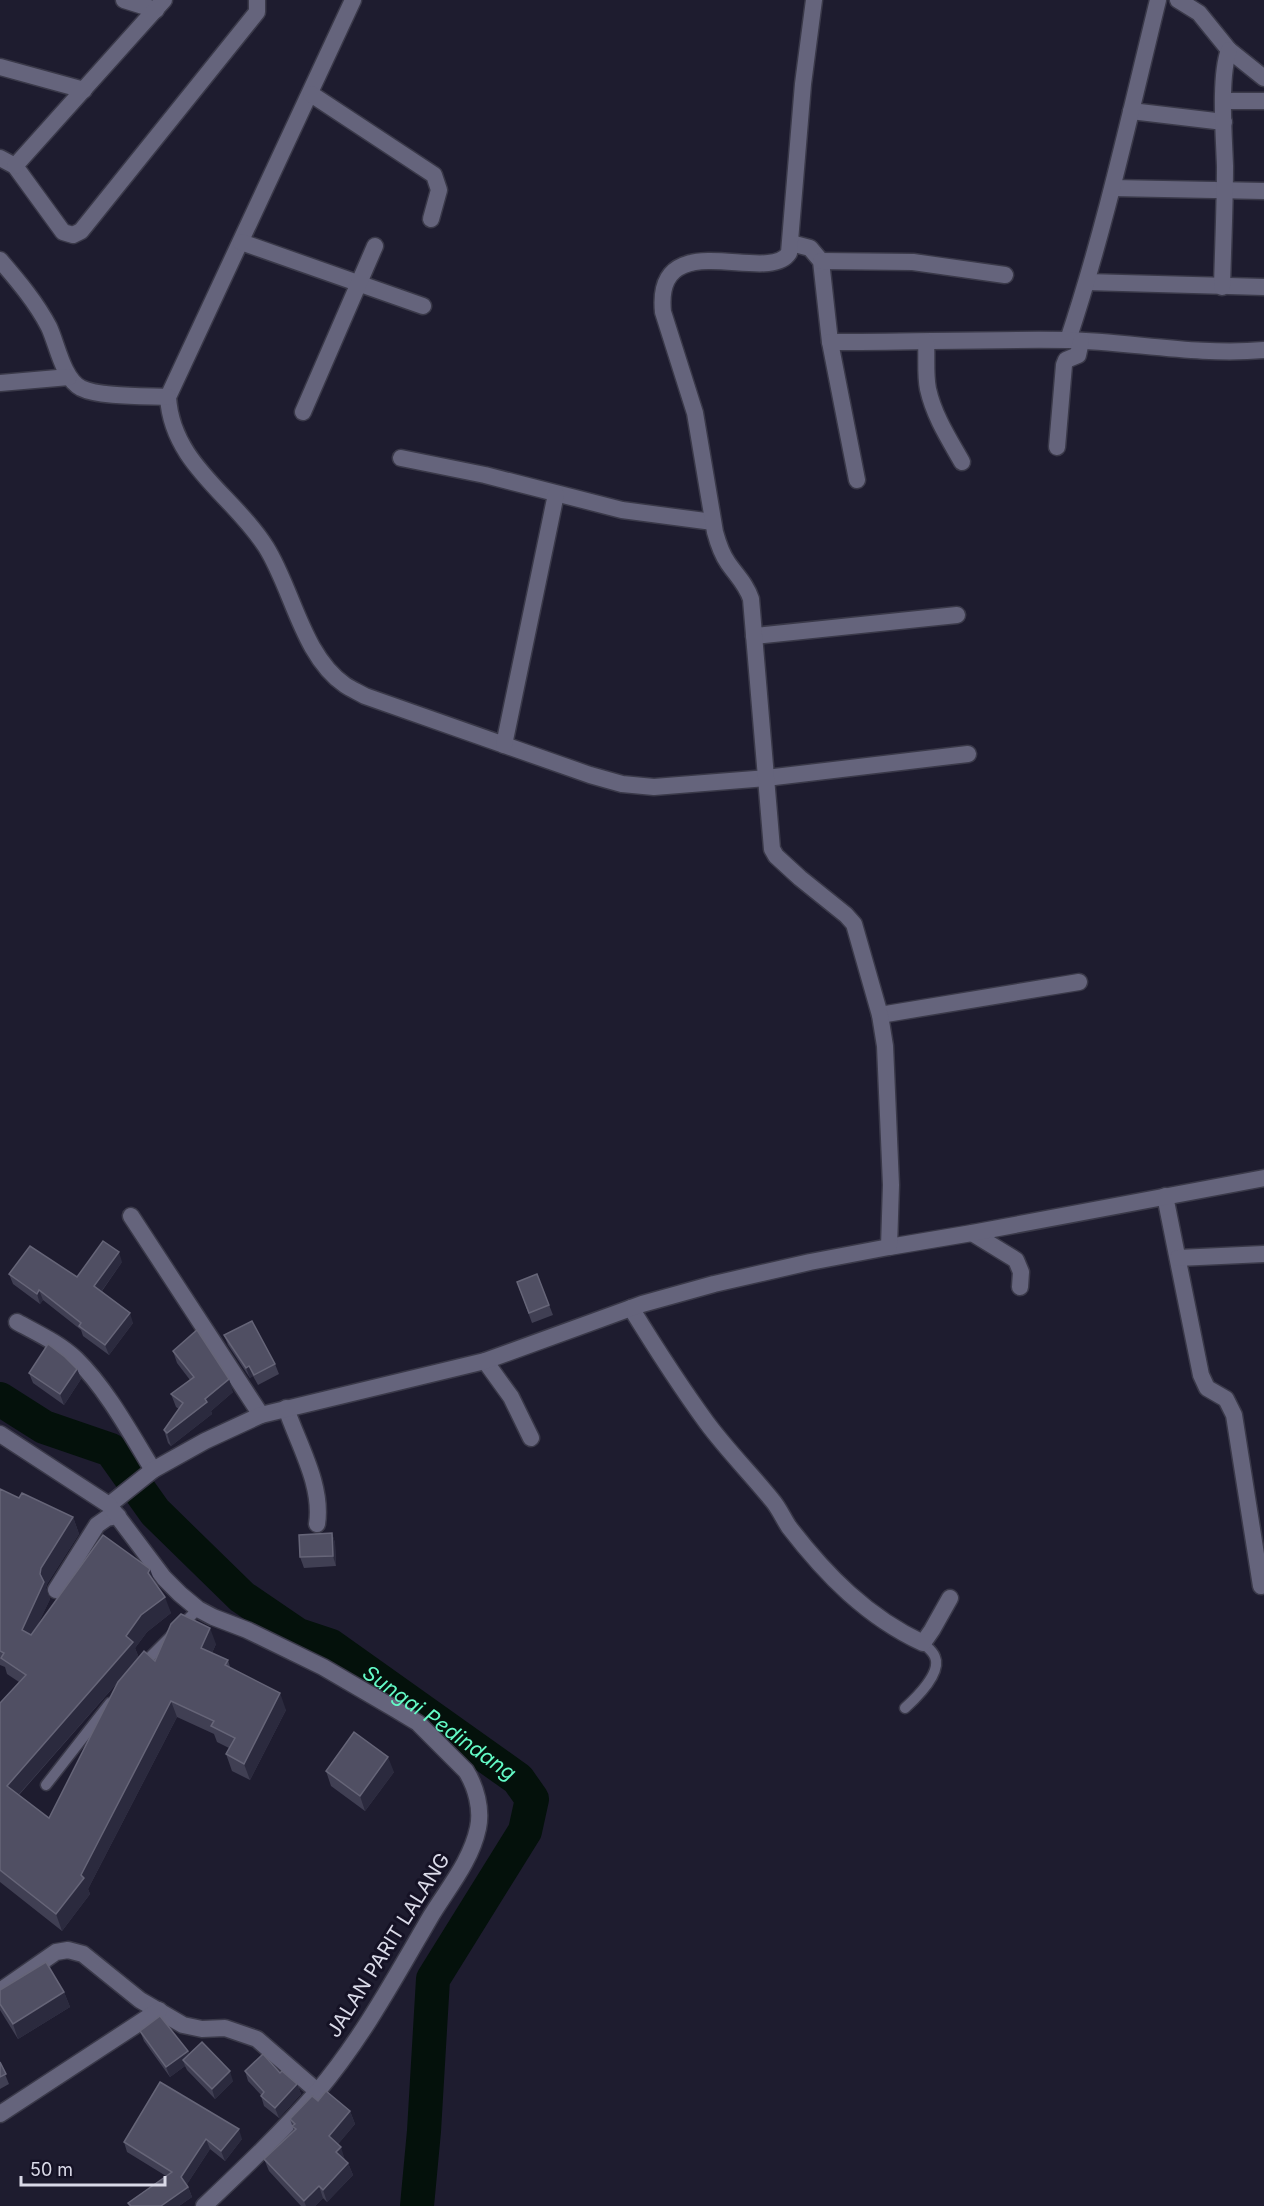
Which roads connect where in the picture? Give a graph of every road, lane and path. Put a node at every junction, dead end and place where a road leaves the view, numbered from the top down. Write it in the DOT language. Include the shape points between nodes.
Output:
graph roads {
  1 [pos="124,0"];
  2 [pos="257,0"];
  3 [pos="353,0"];
  4 [pos="814,0"];
  5 [pos="1158,0"];
  6 [pos="1178,0"];
  7 [pos="160,5"];
  8 [pos="1229,50"];
  9 [pos="0,67"];
  10 [pos="1264,78"];
  11 [pos="84,90"];
  12 [pos="311,94"];
  13 [pos="1224,101"];
  14 [pos="1264,101"];
  15 [pos="1131,111"];
  16 [pos="1224,122"];
  17 [pos="8,162"];
  18 [pos="1113,188"];
  19 [pos="1225,190"];
  20 [pos="1264,190"];
  21 [pos="431,219"];
  22 [pos="241,242"];
  23 [pos="791,243"];
  24 [pos="375,246"];
  25 [pos="0,260"];
  26 [pos="821,261"];
  27 [pos="1005,275"];
  28 [pos="1088,282"];
  29 [pos="357,283"];
  30 [pos="1222,287"];
  31 [pos="1264,287"];
  32 [pos="423,306"];
  33 [pos="1075,341"];
  34 [pos="830,342"];
  35 [pos="926,342"];
  36 [pos="1264,350"];
  37 [pos="69,377"];
  38 [pos="0,383"];
  39 [pos="168,397"];
  40 [pos="303,412"];
  41 [pos="1058,447"];
  42 [pos="400,458"];
  43 [pos="962,462"];
  44 [pos="857,480"];
  45 [pos="556,494"];
  46 [pos="713,522"];
  47 [pos="957,615"];
  48 [pos="754,636"];
  49 [pos="504,745"];
  50 [pos="968,754"];
  51 [pos="766,778"];
  52 [pos="1079,982"];
  53 [pos="880,1015"];
  54 [pos="1264,1178"];
  55 [pos="1165,1196"];
  56 [pos="131,1216"];
  57 [pos="972,1233"];
  58 [pos="889,1247"];
  59 [pos="1264,1254"];
  60 [pos="1178,1258"];
  61 [pos="1020,1287"];
  62 [pos="631,1308"];
  63 [pos="17,1322"];
  64 [pos="485,1361"];
  65 [pos="286,1408"];
  66 [pos="261,1415"];
  67 [pos="0,1434"];
  68 [pos="531,1438"];
  69 [pos="150,1472"];
  70 [pos="114,1510"];
  71 [pos="317,1524"];
  72 [pos="1261,1586"];
  73 [pos="56,1590"];
  74 [pos="950,1598"];
  75 [pos="198,1609"];
  76 [pos="923,1643"];
  77 [pos="130,1678"];
  78 [pos="116,1696"];
  79 [pos="905,1708"];
  80 [pos="46,1785"];
  81 [pos="0,1990"];
  82 [pos="159,2010"];
  83 [pos="317,2091"];
  84 [pos="0,2114"];
  85 [pos="204,2206"];
  1 -- 7 [label="street"];
  2 -- 17 [label="street" via="257,12 81,231 73,235 63,232"];
  3 -- 12 [label="street"];
  4 -- 23 [label="street" via="803,84"];
  5 -- 15 [label="street"];
  6 -- 8 [label="street" via="1199,13"];
  7 -- 11 [label="street"];
  8 -- 10 [label="street"];
  8 -- 13 [label="street"];
  9 -- 11 [label="street"];
  11 -- 17 [label="street"];
  12 -- 21 [label="street" via="434,176 439,190"];
  12 -- 22 [label="street"];
  13 -- 14 [label="street"];
  13 -- 16 [label="street"];
  15 -- 16 [label="street"];
  15 -- 18 [label="street"];
  16 -- 19 [label="street"];
  18 -- 19 [label="street"];
  18 -- 28 [label="street"];
  19 -- 20 [label="street"];
  19 -- 30 [label="street"];
  22 -- 29 [label="street"];
  22 -- 39 [label="street"];
  23 -- 26 [label="street" via="810,248"];
  23 -- 46 [label="street" via="789,254 781,261 684,264 673,273 663,292 663,312 695,413"];
  24 -- 29 [label="street"];
  25 -- 37 [label="street" via="29,295 49,328"];
  26 -- 27 [label="street" via="913,262"];
  26 -- 34 [label="street"];
  28 -- 30 [label="street"];
  28 -- 33 [label="street"];
  29 -- 32 [label="street"];
  29 -- 40 [label="street"];
  30 -- 31 [label="street"];
  33 -- 35 [label="street"];
  33 -- 36 [label="street" via="1230,352"];
  33 -- 41 [label="street" via="1080,353 1064,365"];
  34 -- 35 [label="street"];
  34 -- 44 [label="street"];
  35 -- 43 [label="street" via="930,396 939,422"];
  37 -- 38 [label="street"];
  37 -- 39 [label="street" via="82,389 96,392"];
  39 -- 49 [label="street" via="174,431 191,462 266,547 314,650 333,675 365,696"];
  42 -- 45 [label="street"];
  45 -- 46 [label="street" via="622,510"];
  45 -- 49 [label="street"];
  46 -- 48 [label="street" via="720,550 748,590"];
  47 -- 48 [label="street"];
  48 -- 51 [label="street"];
  49 -- 51 [label="street" via="622,784 654,787"];
  50 -- 51 [label="street"];
  51 -- 53 [label="street" via="772,849 854,924"];
  52 -- 53 [label="street"];
  53 -- 58 [label="street" via="891,1185"];
  54 -- 55 [label="street"];
  55 -- 57 [label="street"];
  55 -- 60 [label="street"];
  56 -- 66 [label="street"];
  57 -- 58 [label="street"];
  57 -- 61 [label="street" via="1016,1260 1021,1272"];
  58 -- 62 [label="street" via="725,1282"];
  59 -- 60 [label="street"];
  60 -- 72 [label="street" via="1203,1381 1207,1388 1226,1399 1233,1415"];
  62 -- 64 [label="street"];
  62 -- 76 [label="street" via="708,1424 809,1552 862,1605 886,1624"];
  63 -- 69 [label="street" via="76,1358"];
  64 -- 65 [label="street"];
  64 -- 68 [label="street" via="511,1398"];
  65 -- 66 [label="street"];
  65 -- 71 [label="street" via="316,1495"];
  66 -- 69 [label="street"];
  67 -- 70 [label="street, JALAN PARIT LALANG"];
  69 -- 70 [label="street"];
  70 -- 73 [label="street" via="97,1525"];
  70 -- 75 [label="street, JALAN PARIT LALANG" via="164,1578"];
  74 -- 76 [label="street"];
  75 -- 77 [label="lane"];
  75 -- 83 [label="street, JALAN PARIT LALANG" via="323,1667 418,1723 466,1771 478,1802 478,1827 463,1868 363,2030"];
  76 -- 79 [label="lane" via="936,1658 936,1667 927,1684"];
  78 -- 80 [label="lane"];
  81 -- 82 [label="street" via="44,1959 68,1950 83,1954 140,2000"];
  82 -- 83 [label="street" via="192,2028 225,2028 257,2039"];
  82 -- 84 [label="street"];
  83 -- 85 [label="street, JALAN PARIT LALANG"];
}
